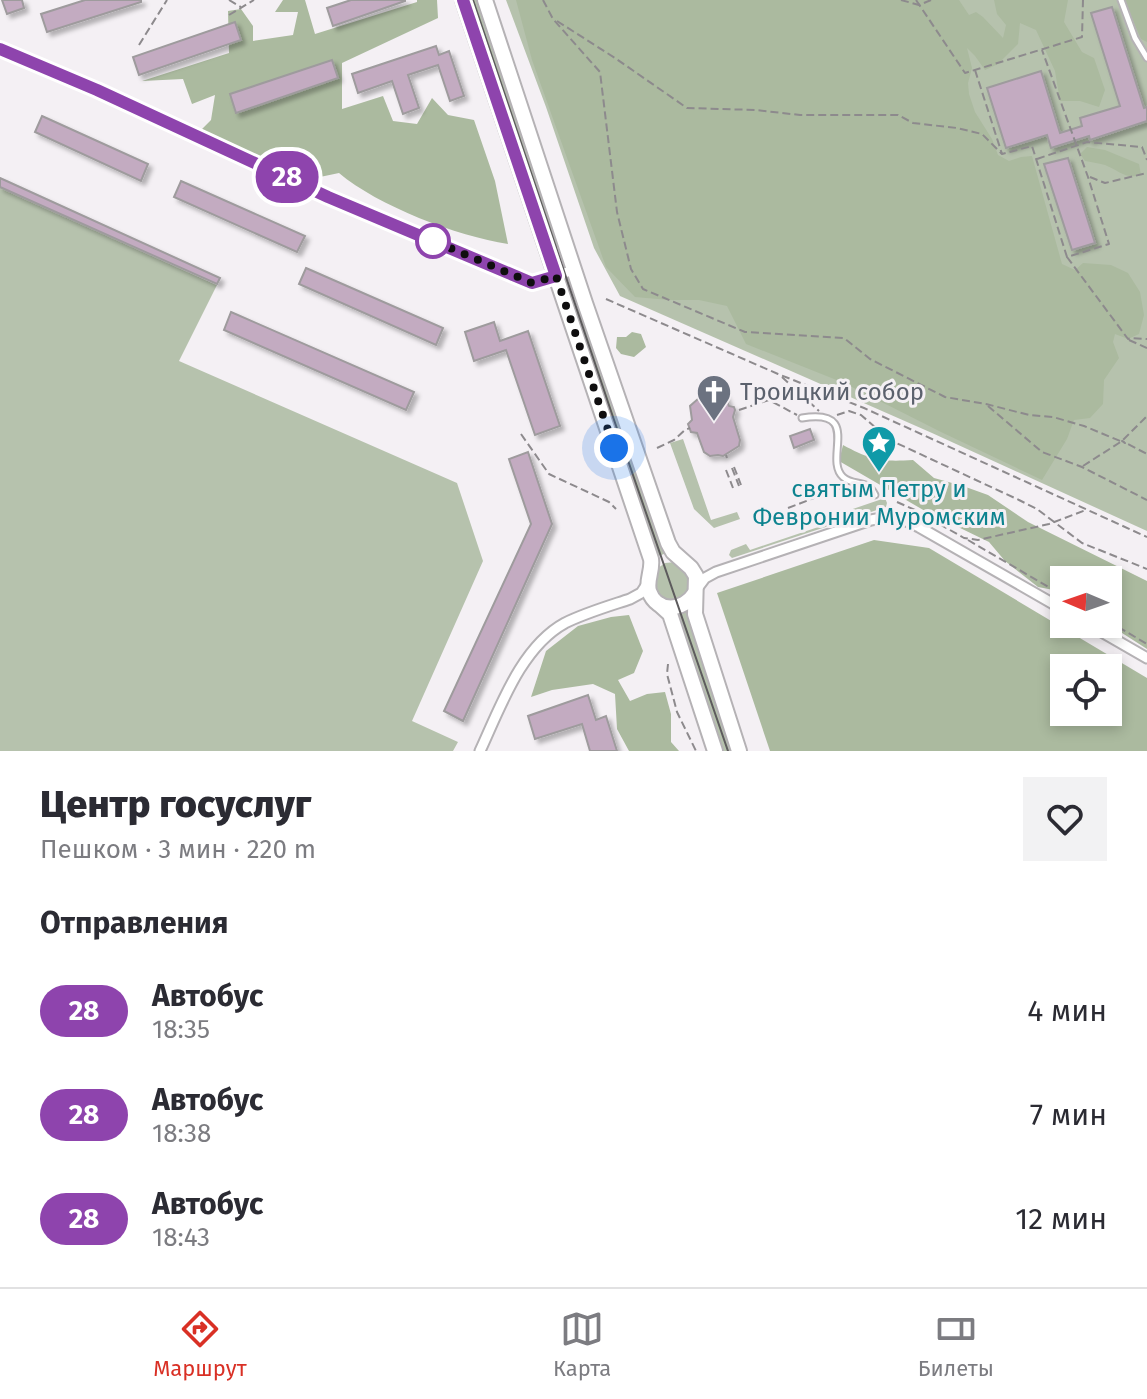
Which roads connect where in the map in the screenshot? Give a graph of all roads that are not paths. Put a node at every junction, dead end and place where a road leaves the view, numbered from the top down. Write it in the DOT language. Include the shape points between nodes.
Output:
graph roads {
  1 [pos="463,0"];
  2 [pos="485,0"];
  3 [pos="1121,0"];
  4 [pos="0,49"];
  5 [pos="1147,57"];
  6 [pos="574,270"];
  7 [pos="556,276"];
  8 [pos="802,418"];
  9 [pos="875,495"];
  10 [pos="688,564"];
  11 [pos="650,571"];
  12 [pos="716,572"];
  13 [pos="696,591"];
  14 [pos="630,599"];
  15 [pos="1050,602"];
  16 [pos="664,606"];
  17 [pos="1112,638"];
  18 [pos="1147,658"];
  19 [pos="480,751"];
  20 [pos="715,751"];
  21 [pos="739,751"];
  1 -- 7 [label="main road"];
  2 -- 6 [label="main road"];
  3 -- 5 [label="lane"];
  4 -- 7 [label="street" via="532,283"];
  6 -- 7 [label="street"];
  6 -- 10 [label="main road" via="669,547"];
  7 -- 11 [label="main road"];
  8 -- 9 [label="lane" via="822,416 835,425 840,473"];
  10 -- 11 [label="main road" via="668,559"];
  10 -- 12 [label="street"];
  10 -- 13 [label="main road" via="696,576"];
  11 -- 14 [label="street" via="641,593"];
  11 -- 16 [label="main road" via="650,594"];
  12 -- 13 [label="street"];
  12 -- 15 [label="street" via="887,517 919,527"];
  13 -- 16 [label="main road" via="684,605"];
  13 -- 21 [label="main road" via="695,614"];
  14 -- 16 [label="street"];
  14 -- 19 [label="street" via="568,622 535,648 517,673"];
  16 -- 20 [label="main road"];
  17 -- 18 [label="street"];
}
